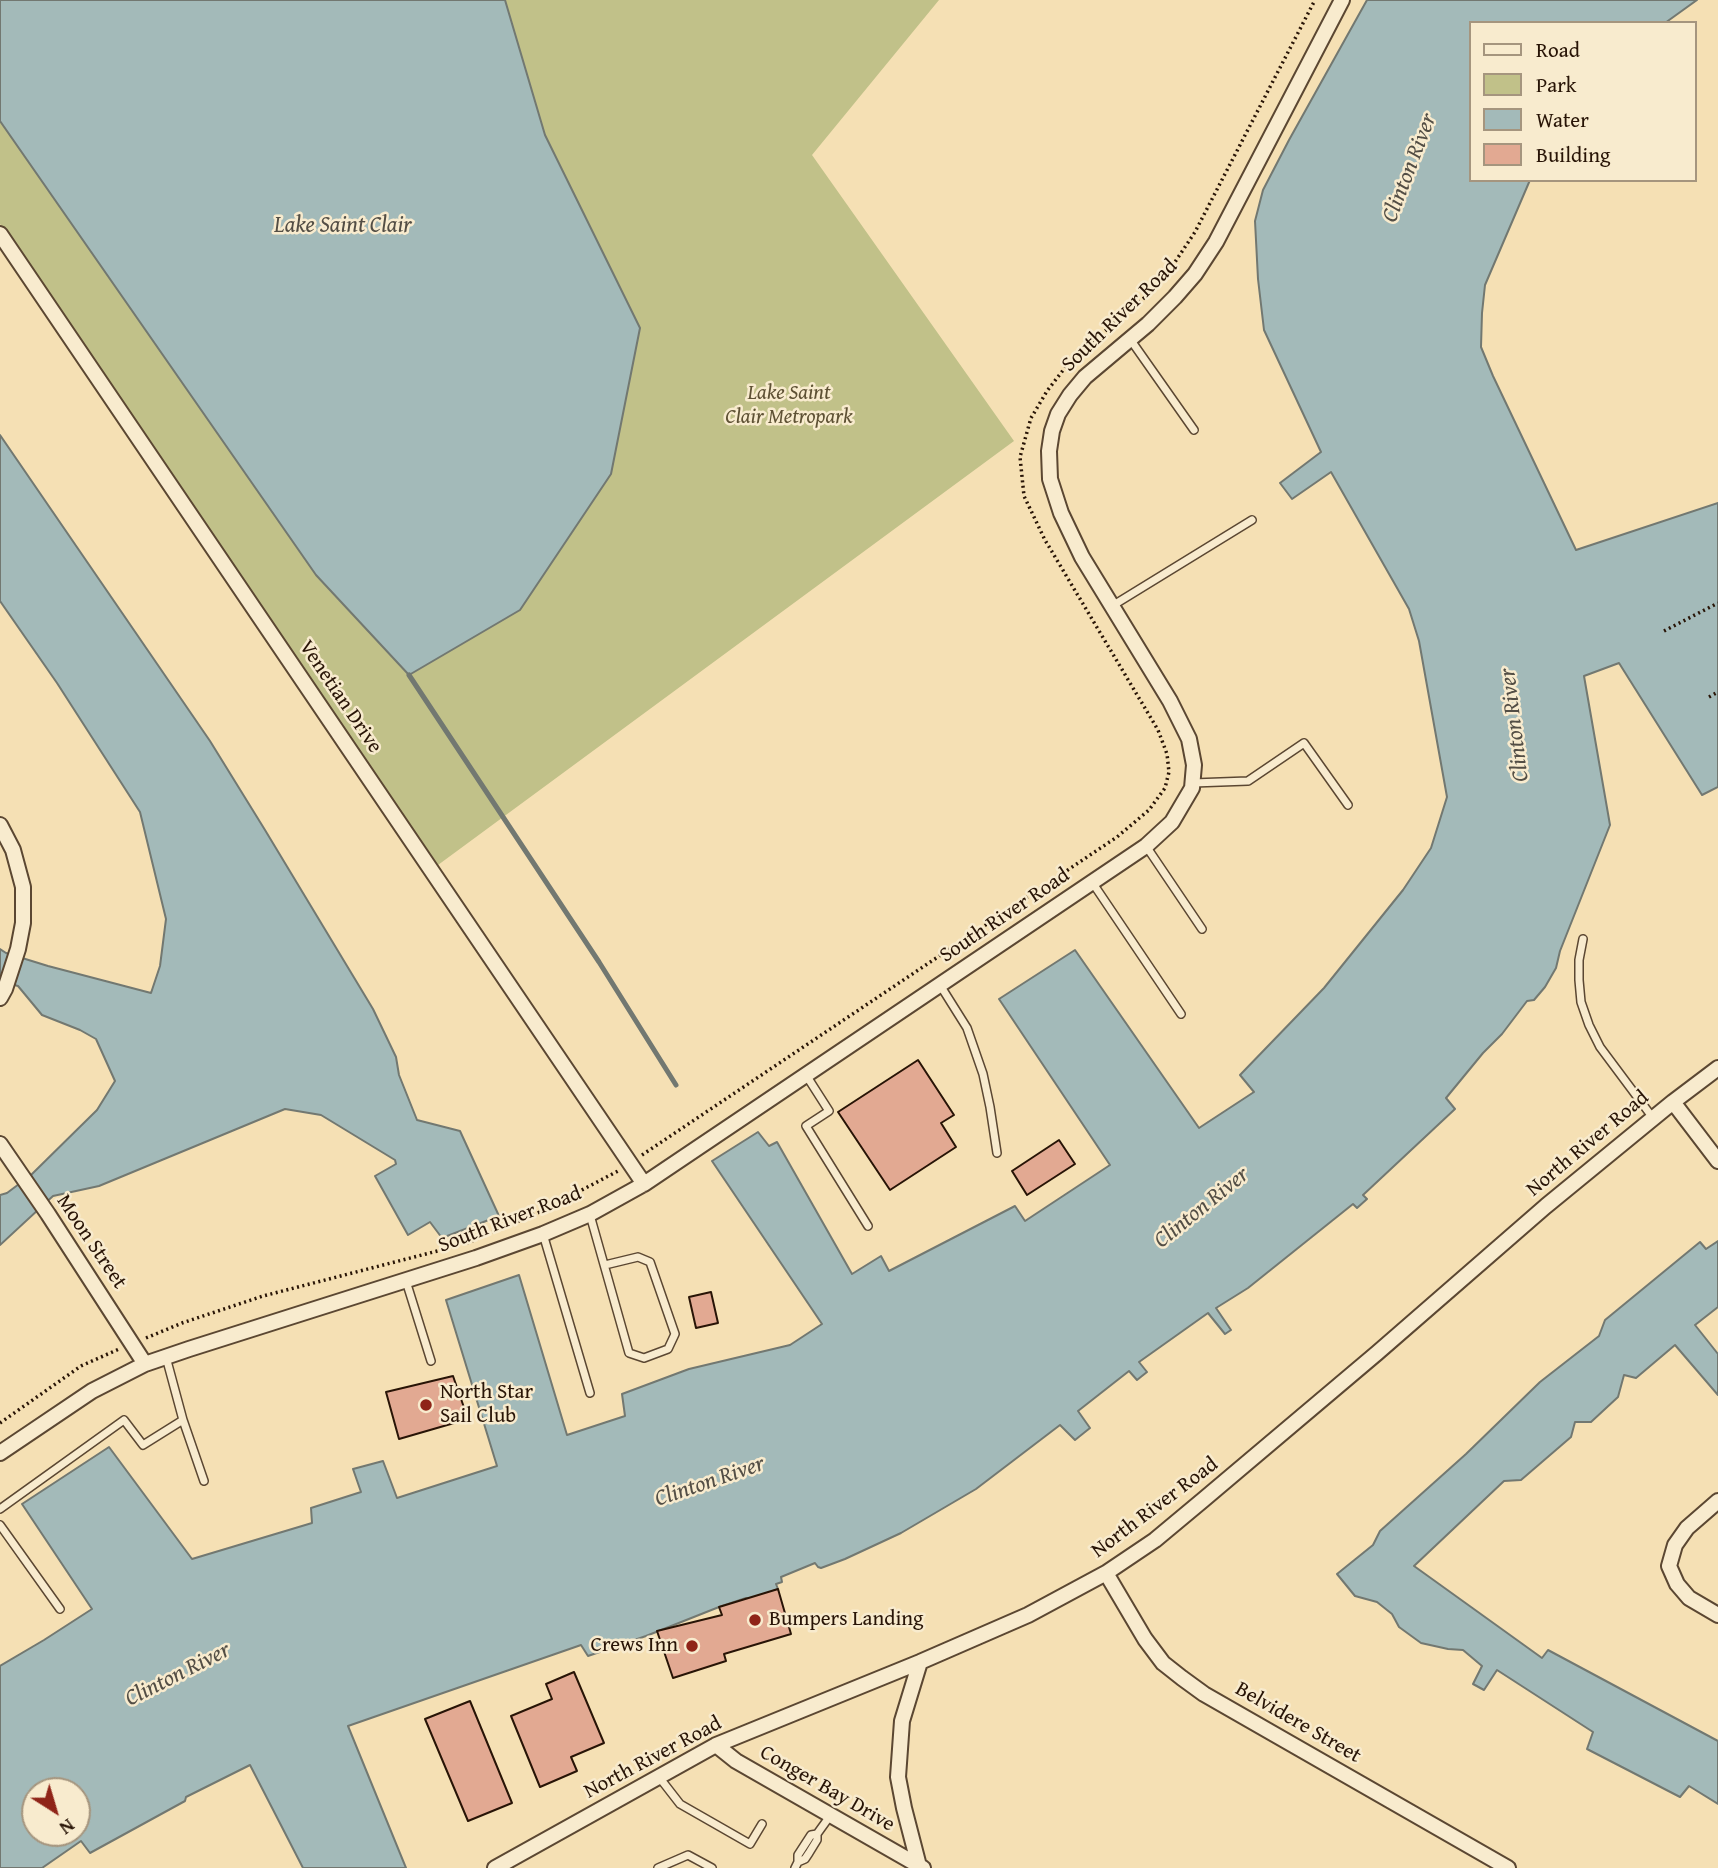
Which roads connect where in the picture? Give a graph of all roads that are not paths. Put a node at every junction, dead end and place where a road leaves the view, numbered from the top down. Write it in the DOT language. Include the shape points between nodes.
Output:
graph roads {
  1 [pos="1342,0"];
  2 [pos="0,234"];
  3 [pos="1130,339"];
  4 [pos="1194,430"];
  5 [pos="1252,520"];
  6 [pos="1112,606"];
  7 [pos="1192,783"];
  8 [pos="1348,805"];
  9 [pos="0,825"];
  10 [pos="1146,846"];
  11 [pos="1092,882"];
  12 [pos="1202,929"];
  13 [pos="1583,939"];
  14 [pos="940,985"];
  15 [pos="2,994"];
  16 [pos="1181,1014"];
  17 [pos="1718,1068"];
  18 [pos="806,1075"];
  19 [pos="1673,1101"];
  20 [pos="1653,1118"];
  21 [pos="0,1144"];
  22 [pos="997,1153"];
  23 [pos="1718,1161"];
  24 [pos="644,1184"];
  25 [pos="590,1214"];
  26 [pos="869,1226"];
  27 [pos="543,1234"];
  28 [pos="605,1265"];
  29 [pos="405,1280"];
  30 [pos="166,1357"];
  31 [pos="431,1361"];
  32 [pos="145,1364"];
  33 [pos="590,1393"];
  34 [pos="183,1420"];
  35 [pos="0,1452"];
  36 [pos="204,1481"];
  37 [pos="1718,1501"];
  38 [pos="0,1509"];
  39 [pos="0,1525"];
  40 [pos="1106,1573"];
  41 [pos="60,1609"];
  42 [pos="1718,1615"];
  43 [pos="920,1662"];
  44 [pos="716,1745"];
  45 [pos="659,1777"];
  46 [pos="830,1815"];
  47 [pos="762,1824"];
  48 [pos="797,1865"];
  49 [pos="921,1867"];
  50 [pos="495,1868"];
  51 [pos="658,1868"];
  52 [pos="712,1868"];
  53 [pos="1508,1868"];
  1 -- 3 [label="street, South River Road" via="1216,242 1175,297"];
  2 -- 24 [label="street, Venetian Drive"];
  3 -- 4 [label="lane"];
  3 -- 6 [label="street, South River Road" via="1070,395 1058,414 1049,452 1050,479 1060,513"];
  5 -- 6 [label="lane"];
  6 -- 7 [label="street, South River Road" via="1181,721 1193,754"];
  7 -- 8 [label="lane" via="1248,781 1304,743"];
  7 -- 10 [label="street, South River Road" via="1172,822"];
  9 -- 15 [label="street" via="23,887 18,949"];
  10 -- 11 [label="street, South River Road"];
  10 -- 12 [label="lane"];
  11 -- 14 [label="street, South River Road"];
  11 -- 16 [label="lane"];
  13 -- 20 [label="lane" via="1579,980 1589,1025"];
  14 -- 18 [label="street, South River Road"];
  14 -- 22 [label="lane" via="967,1028 983,1074"];
  17 -- 19 [label="street, North River Road"];
  18 -- 24 [label="street, South River Road"];
  18 -- 26 [label="lane" via="829,1111 806,1126"];
  19 -- 20 [label="street, North River Road"];
  19 -- 23 [label="street"];
  20 -- 40 [label="street, North River Road" via="1203,1500"];
  21 -- 32 [label="street, Moon Street"];
  24 -- 25 [label="street, South River Road"];
  25 -- 27 [label="street, South River Road"];
  25 -- 28 [label="lane"];
  27 -- 29 [label="street, South River Road"];
  27 -- 33 [label="lane"];
  28 -- 28 [label="lane" via="629,1353 644,1358 668,1349 675,1334 650,1262 638,1257"];
  29 -- 30 [label="street, South River Road"];
  29 -- 31 [label="lane"];
  30 -- 32 [label="street, South River Road"];
  30 -- 34 [label="lane"];
  32 -- 35 [label="street, South River Road" via="92,1391"];
  34 -- 36 [label="lane"];
  34 -- 38 [label="lane" via="144,1445 124,1420"];
  37 -- 42 [label="street" via="1687,1528 1675,1545 1669,1566 1676,1584 1689,1598"];
  39 -- 41 [label="lane"];
  40 -- 43 [label="street, North River Road" via="1028,1615"];
  40 -- 53 [label="street, Belvidere Street" via="1145,1639 1163,1664 1181,1678"];
  43 -- 44 [label="street, North River Road"];
  43 -- 49 [label="street, Conger Bay Drive" via="902,1721 898,1777"];
  44 -- 45 [label="street, North River Road"];
  44 -- 46 [label="street, Conger Bay Drive"];
  45 -- 47 [label="lane" via="680,1804 750,1844"];
  45 -- 50 [label="street, North River Road"];
  46 -- 48 [label="lane"];
  46 -- 49 [label="street, Conger Bay Drive"];
  51 -- 52 [label="lane" via="688,1855"];
}
